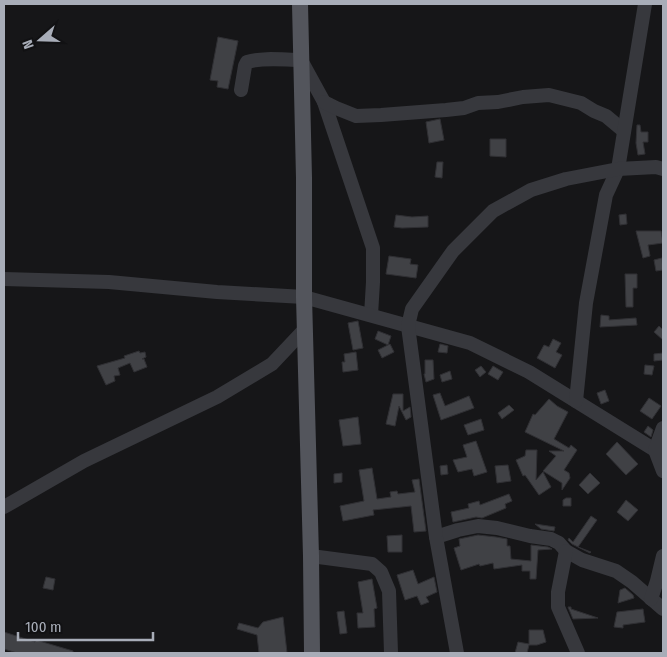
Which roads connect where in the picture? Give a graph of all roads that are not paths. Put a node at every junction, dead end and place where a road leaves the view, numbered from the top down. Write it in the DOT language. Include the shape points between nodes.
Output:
graph roads {
  1 [pos="300,4"];
  2 [pos="645,4"];
  3 [pos="302,60"];
  4 [pos="241,90"];
  5 [pos="324,102"];
  6 [pos="624,131"];
  7 [pos="618,169"];
  8 [pos="663,169"];
  9 [pos="4,279"];
  10 [pos="304,296"];
  11 [pos="371,315"];
  12 [pos="408,326"];
  13 [pos="305,329"];
  14 [pos="576,401"];
  15 [pos="663,428"];
  16 [pos="659,452"];
  17 [pos="663,471"];
  18 [pos="4,507"];
  19 [pos="436,537"];
  20 [pos="566,551"];
  21 [pos="312,556"];
  22 [pos="663,556"];
  23 [pos="651,599"];
  24 [pos="663,609"];
  25 [pos="312,653"];
  26 [pos="391,653"];
  27 [pos="457,653"];
  28 [pos="578,653"];
  1 -- 3 [label="main road"];
  2 -- 6 [label="street"];
  3 -- 4 [label="street" via="247,62"];
  3 -- 5 [label="street"];
  3 -- 10 [label="main road"];
  5 -- 6 [label="street" via="356,116 446,110 549,95 581,103 606,116"];
  5 -- 11 [label="street" via="373,248"];
  6 -- 7 [label="street"];
  7 -- 8 [label="street"];
  7 -- 12 [label="street" via="530,190 493,211 453,250 412,309"];
  7 -- 14 [label="street" via="606,195 588,293"];
  9 -- 10 [label="street" via="109,282"];
  10 -- 11 [label="street"];
  10 -- 13 [label="main road"];
  11 -- 12 [label="street"];
  12 -- 14 [label="street" via="470,343 529,372"];
  12 -- 19 [label="street"];
  13 -- 18 [label="street" via="272,364 217,398 84,461"];
  13 -- 21 [label="main road"];
  14 -- 16 [label="street"];
  15 -- 16 [label="street"];
  16 -- 17 [label="street"];
  19 -- 20 [label="street" via="478,526 497,528 551,539"];
  19 -- 27 [label="street"];
  20 -- 23 [label="street" via="616,571"];
  20 -- 28 [label="street" via="558,607"];
  21 -- 25 [label="main road"];
  21 -- 26 [label="street" via="372,564 381,572 389,591"];
  22 -- 23 [label="street"];
  23 -- 24 [label="street"];
}
